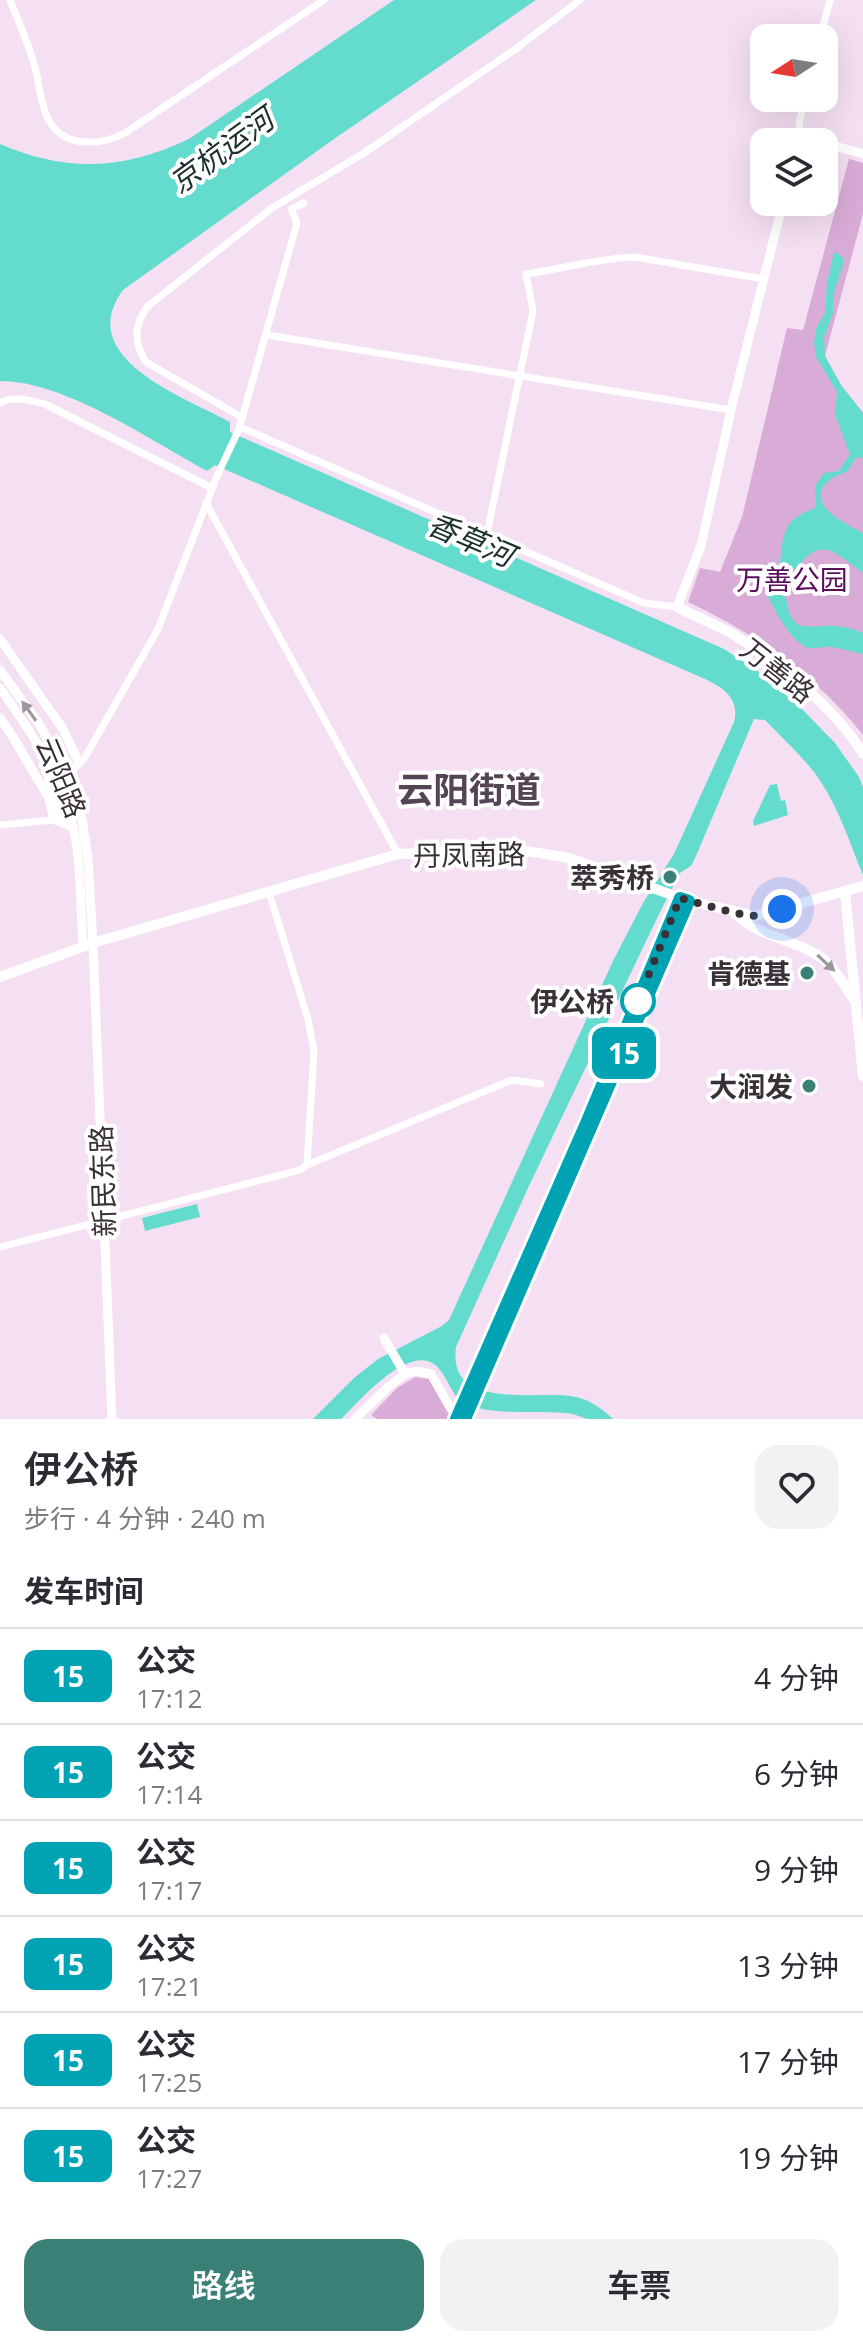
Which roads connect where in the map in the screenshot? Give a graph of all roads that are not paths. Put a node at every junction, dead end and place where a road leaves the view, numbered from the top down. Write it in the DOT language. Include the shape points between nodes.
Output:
graph roads {
  1 [pos="10,0"];
  2 [pos="324,0"];
  3 [pos="580,0"];
  4 [pos="830,0"];
  5 [pos="824,24"];
  6 [pos="838,147"];
  7 [pos="863,154"];
  8 [pos="304,203"];
  9 [pos="779,216"];
  10 [pos="763,279"];
  11 [pos="267,335"];
  12 [pos="520,375"];
  13 [pos="0,403"];
  14 [pos="731,410"];
  15 [pos="243,418"];
  16 [pos="240,428"];
  17 [pos="212,488"];
  18 [pos="206,503"];
  19 [pos="487,534"];
  20 [pos="677,607"];
  21 [pos="0,639"];
  22 [pos="0,670"];
  23 [pos="0,688"];
  24 [pos="0,718"];
  25 [pos="863,754"];
  26 [pos="49,763"];
  27 [pos="79,763"];
  28 [pos="67,775"];
  29 [pos="49,798"];
  30 [pos="54,820"];
  31 [pos="0,825"];
  32 [pos="72,828"];
  33 [pos="398,854"];
  34 [pos="862,887"];
  35 [pos="269,892"];
  36 [pos="845,893"];
  37 [pos="680,898"];
  38 [pos="734,913"];
  39 [pos="88,945"];
  40 [pos="0,977"];
  41 [pos="856,1003"];
  42 [pos="863,1076"];
  43 [pos="541,1084"];
  44 [pos="307,1165"];
  45 [pos="104,1220"];
  46 [pos="0,1247"];
  47 [pos="384,1338"];
  48 [pos="404,1373"];
  49 [pos="462,1415"];
  50 [pos="112,1419"];
  51 [pos="355,1419"];
  1 -- 2 [label="street" via="51,123 60,132 95,143 132,129"];
  3 -- 15 [label="street" via="364,153 272,208 148,306 136,330 146,362"];
  4 -- 5 [label="street"];
  6 -- 7 [label="street"];
  8 -- 11 [label="street" via="291,209 297,223"];
  9 -- 10 [label="street"];
  10 -- 12 [label="street" via="635,257 526,274 533,311"];
  10 -- 14 [label="street"];
  11 -- 12 [label="street"];
  11 -- 15 [label="street"];
  12 -- 14 [label="street"];
  12 -- 19 [label="street"];
  13 -- 17 [label="street" via="23,399 45,404"];
  14 -- 20 [label="street" via="701,546"];
  15 -- 16 [label="street"];
  16 -- 17 [label="street"];
  16 -- 19 [label="street"];
  17 -- 18 [label="street"];
  18 -- 27 [label="street" via="158,629"];
  18 -- 33 [label="street"];
  19 -- 20 [label="street" via="644,603"];
  20 -- 25 [label="main road, 万善路" via="733,635 791,677 825,707"];
  21 -- 27 [label="street" via="63,729"];
  28 -- 22 [label="street, 云阳路, one-way"];
  23 -- 26 [label="street, 云阳路"];
  24 -- 29 [label="street"];
  26 -- 29 [label="street"];
  26 -- 32 [label="street, 云阳路"];
  27 -- 28 [label="street"];
  28 -- 39 [label="street, 云阳路" via="82,819"];
  29 -- 30 [label="street"];
  29 -- 32 [label="street"];
  30 -- 31 [label="street"];
  30 -- 32 [label="street"];
  32 -- 39 [label="street, 云阳路"];
  33 -- 35 [label="main road, 丹凤南路"];
  33 -- 37 [label="main road, 丹凤南路" via="508,848 569,858"];
  34 -- 36 [label="main road, 丹凤南路"];
  35 -- 39 [label="main road, 丹凤南路"];
  35 -- 44 [label="street" via="314,1051"];
  36 -- 38 [label="main road, 丹凤南路" via="755,916"];
  36 -- 41 [label="main road"];
  37 -- 38 [label="main road, 丹凤南路"];
  37 -- 49 [label="street"];
  38 -- 41 [label="main road, one-way" via="748,926 817,954"];
  39 -- 40 [label="main road, 丹凤南路"];
  39 -- 45 [label="street, 新民东路"];
  41 -- 42 [label="main road"];
  43 -- 44 [label="street" via="512,1080"];
  44 -- 45 [label="street"];
  45 -- 46 [label="street"];
  45 -- 50 [label="street, 新民东路"];
  47 -- 48 [label="street"];
  48 -- 49 [label="street" via="431,1374 451,1409"];
  48 -- 51 [label="street"];
}
